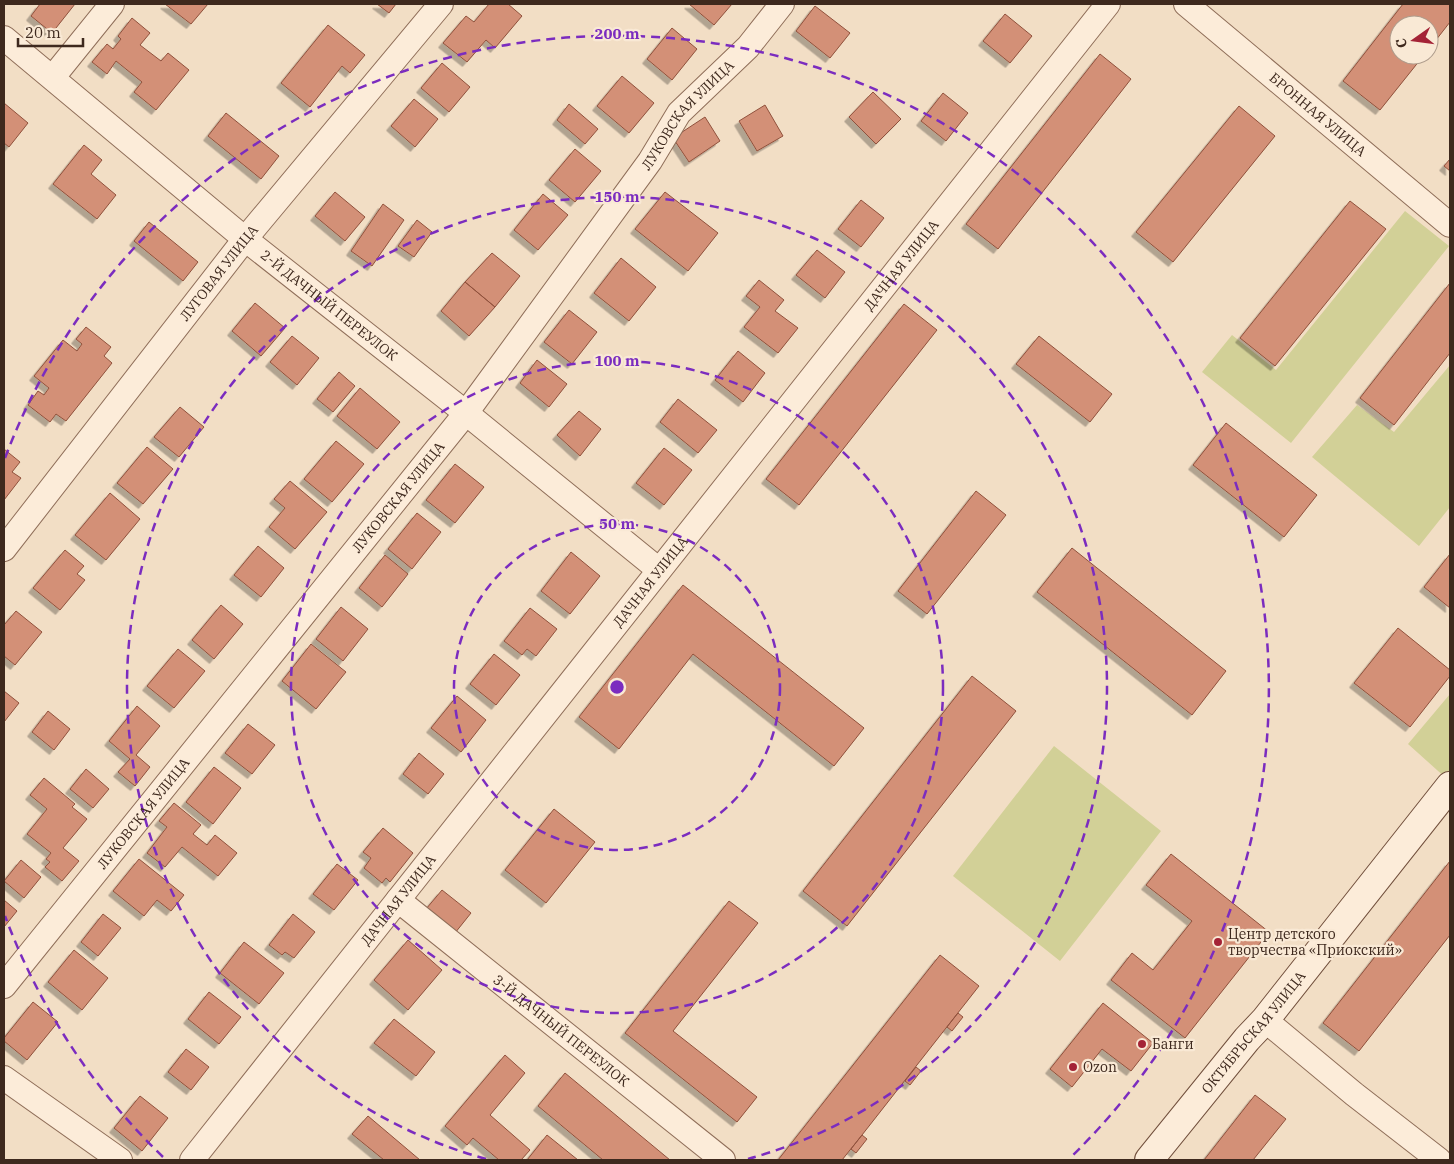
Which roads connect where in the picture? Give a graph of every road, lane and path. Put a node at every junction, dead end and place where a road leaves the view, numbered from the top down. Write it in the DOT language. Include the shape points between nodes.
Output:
graph roads {
  1 [pos="112,4"];
  2 [pos="441,4"];
  3 [pos="782,4"];
  4 [pos="1108,4"];
  5 [pos="1186,4"];
  6 [pos="4,38"];
  7 [pos="53,77"];
  8 [pos="1450,225"];
  9 [pos="246,239"];
  10 [pos="466,413"];
  11 [pos="4,549"];
  12 [pos="659,570"];
  13 [pos="1450,786"];
  14 [pos="398,900"];
  15 [pos="4,986"];
  16 [pos="1265,1020"];
  17 [pos="4,1078"];
  18 [pos="120,1160"];
  19 [pos="192,1160"];
  20 [pos="723,1160"];
  21 [pos="1149,1160"];
  22 [pos="1439,1160"];
  1 -- 7 [label="street"];
  2 -- 9 [label="street, ЛУГОВАЯ УЛИЦА"];
  3 -- 10 [label="street, ЛУКОВСКАЯ УЛИЦА" via="748,47 679,114 650,161"];
  4 -- 12 [label="street, ДАЧНАЯ УЛИЦА"];
  5 -- 8 [label="street, БРОННАЯ УЛИЦА"];
  6 -- 7 [label="street, 2-Й ДАЧНЫЙ ПЕРЕУЛОК"];
  7 -- 9 [label="street, 2-Й ДАЧНЫЙ ПЕРЕУЛОК"];
  9 -- 10 [label="street, 2-Й ДАЧНЫЙ ПЕРЕУЛОК"];
  9 -- 11 [label="street, ЛУГОВАЯ УЛИЦА"];
  10 -- 12 [label="street, 2-Й ДАЧНЫЙ ПЕРЕУЛОК"];
  10 -- 15 [label="street, ЛУКОВСКАЯ УЛИЦА"];
  12 -- 14 [label="street, ДАЧНАЯ УЛИЦА"];
  13 -- 16 [label="main road, ОКТЯБРЬСКАЯ УЛИЦА"];
  14 -- 19 [label="street, ДАЧНАЯ УЛИЦА"];
  14 -- 20 [label="street, 3-Й ДАЧНЫЙ ПЕРЕУЛОК"];
  16 -- 21 [label="main road, ОКТЯБРЬСКАЯ УЛИЦА"];
  16 -- 22 [label="street"];
  17 -- 18 [label="street"];
}
